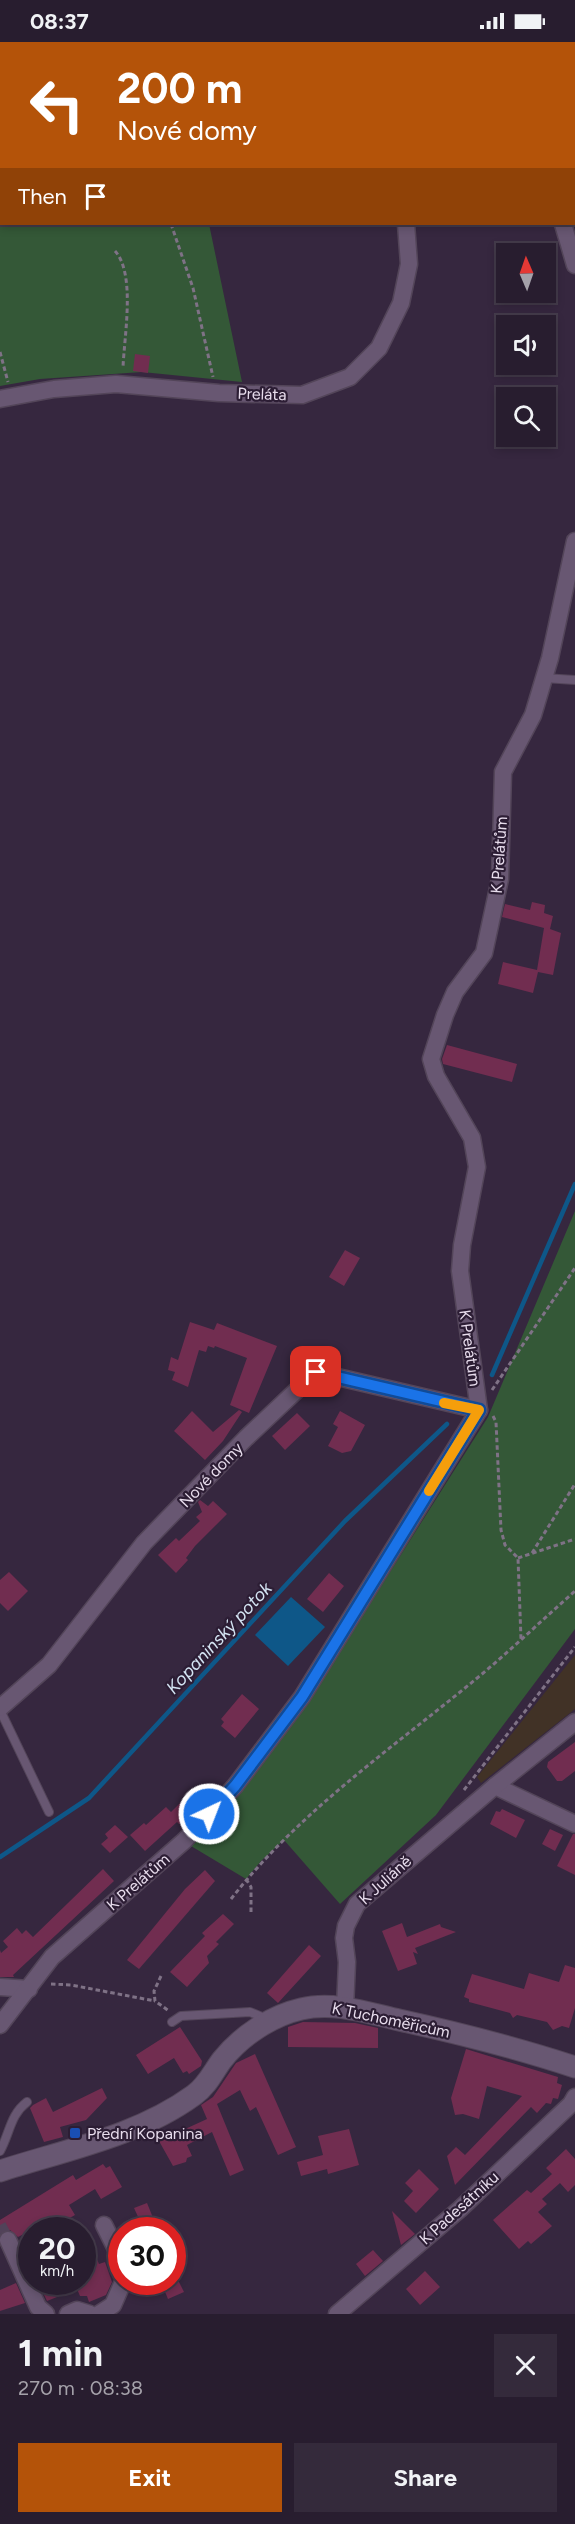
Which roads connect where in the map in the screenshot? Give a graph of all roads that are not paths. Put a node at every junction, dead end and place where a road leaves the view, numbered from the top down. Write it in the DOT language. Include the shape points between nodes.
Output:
graph roads {
  1 [pos="406,225"];
  2 [pos="563,225"];
  3 [pos="575,265"];
  4 [pos="7,397"];
  5 [pos="575,541"];
  6 [pos="544,678"];
  7 [pos="575,680"];
  8 [pos="479,1410"];
  9 [pos="0,1709"];
  10 [pos="575,1722"];
  11 [pos="495,1786"];
  12 [pos="49,1812"];
  13 [pos="575,1824"];
  14 [pos="0,1987"];
  15 [pos="29,1989"];
  16 [pos="345,2008"];
  17 [pos="271,2020"];
  18 [pos="172,2022"];
  19 [pos="0,2025"];
  20 [pos="575,2067"];
  21 [pos="575,2097"];
  22 [pos="27,2102"];
  23 [pos="0,2151"];
  24 [pos="0,2170"];
  25 [pos="104,2225"];
  26 [pos="108,2233"];
  27 [pos="8,2240"];
  28 [pos="117,2295"];
  29 [pos="46,2314"];
  30 [pos="68,2314"];
  31 [pos="90,2314"];
  32 [pos="99,2314"];
  33 [pos="337,2314"];
  1 -- 4 [label="street, Preláta" via="409,264 401,303 379,348 350,377 302,396 122,385 54,389"];
  2 -- 3 [label="street"];
  5 -- 6 [label="street, K Prelátům"];
  6 -- 7 [label="lane"];
  6 -- 8 [label="street, K Prelátům" via="533,715 503,772 500,879 483,953 455,992 431,1059 436,1076 472,1138 477,1167 460,1271"];
  8 -- 9 [label="street, Nové domy" via="316,1372 144,1543 49,1665"];
  8 -- 15 [label="street, K Prelátům" via="302,1697 235,1786 184,1841 52,1957"];
  9 -- 12 [label="lane"];
  10 -- 11 [label="street, K Juliáně"];
  11 -- 13 [label="street"];
  11 -- 16 [label="street, K Juliáně" via="357,1904 344,1938"];
  14 -- 15 [label="street"];
  15 -- 19 [label="street, K Prelátům"];
  16 -- 17 [label="street, K Tuchoměřicům" via="316,2007"];
  16 -- 20 [label="street, K Tuchoměřicům" via="437,2028"];
  17 -- 18 [label="lane" via="250,2012 182,2016"];
  17 -- 24 [label="street, K Tuchoměřicům" via="238,2044 194,2095 160,2115 121,2133"];
  21 -- 33 [label="street, K Padesátníku" via="460,2209"];
  22 -- 23 [label="lane" via="12,2119"];
  25 -- 26 [label="street"];
  27 -- 29 [label="street" via="38,2307"];
  28 -- 32 [label="street" via="113,2305"];
  30 -- 31 [label="street" via="77,2310"];
}
